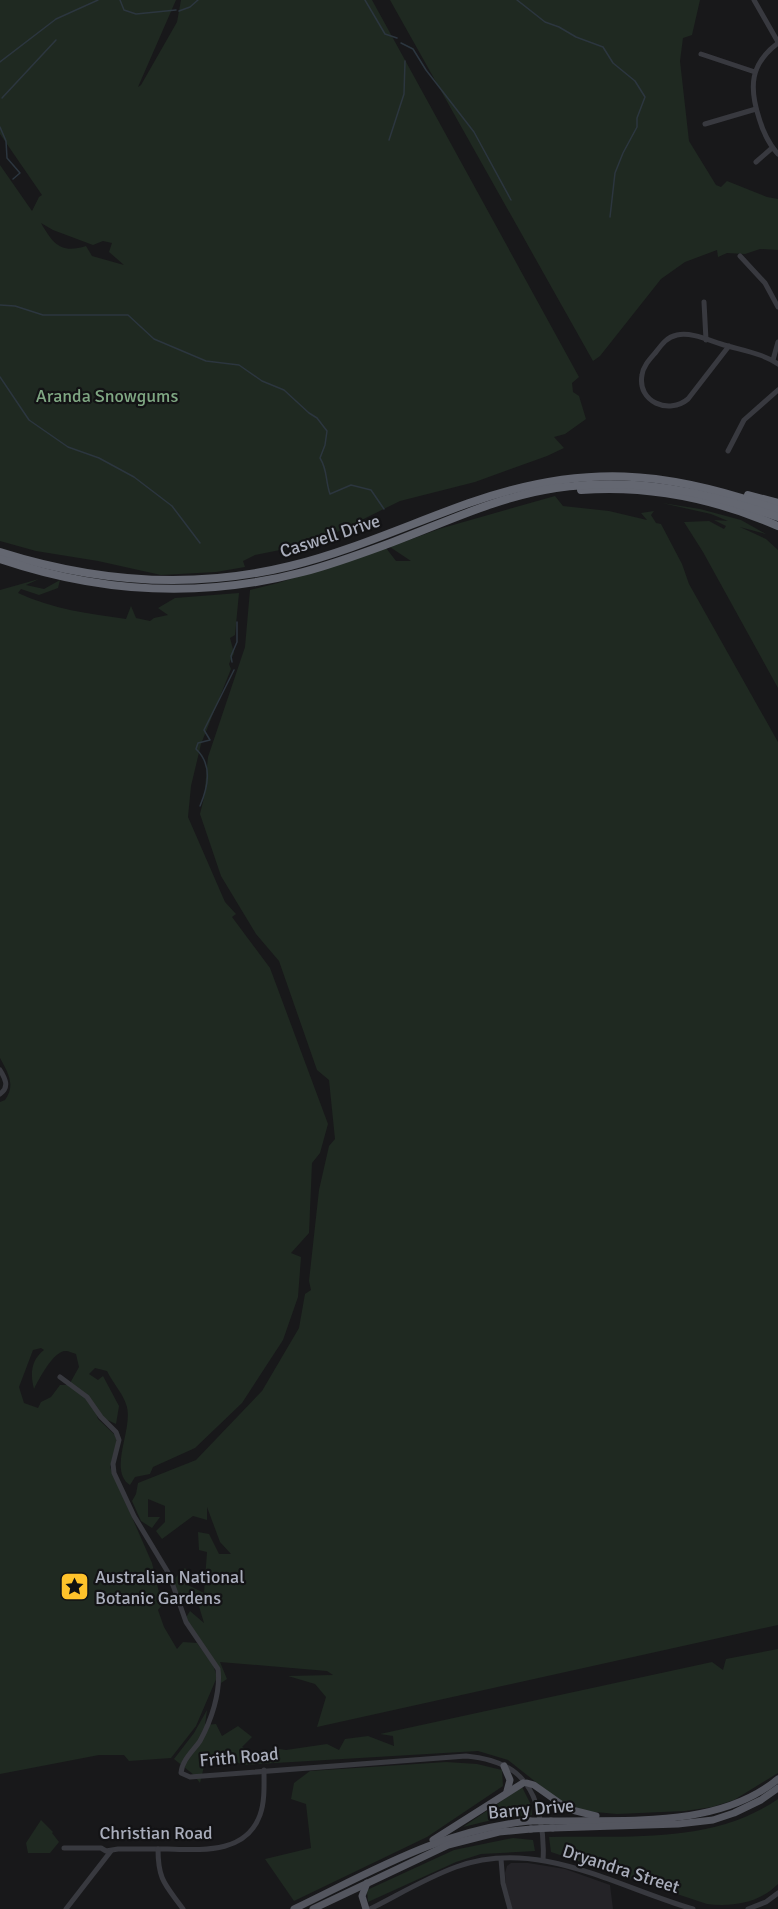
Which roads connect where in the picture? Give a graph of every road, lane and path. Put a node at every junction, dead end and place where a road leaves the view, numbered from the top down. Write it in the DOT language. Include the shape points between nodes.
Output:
graph roads {
  1 [pos="754,0"];
  2 [pos="778,43"];
  3 [pos="701,54"];
  4 [pos="755,72"];
  5 [pos="756,109"];
  6 [pos="705,124"];
  7 [pos="772,148"];
  8 [pos="778,154"];
  9 [pos="756,162"];
  10 [pos="740,256"];
  11 [pos="704,302"];
  12 [pos="778,307"];
  13 [pos="706,340"];
  14 [pos="778,342"];
  15 [pos="729,346"];
  16 [pos="775,362"];
  17 [pos="778,390"];
  18 [pos="728,450"];
  19 [pos="664,479"];
  20 [pos="778,503"];
  21 [pos="778,510"];
  22 [pos="461,516"];
  23 [pos="778,517"];
  24 [pos="778,526"];
  25 [pos="0,552"];
  26 [pos="0,559"];
  27 [pos="0,1070"];
  28 [pos="0,1094"];
  29 [pos="60,1377"];
  30 [pos="504,1767"];
  31 [pos="264,1770"];
  32 [pos="778,1779"];
  33 [pos="525,1783"];
  34 [pos="778,1788"];
  35 [pos="506,1793"];
  36 [pos="615,1819"];
  37 [pos="530,1825"];
  38 [pos="552,1825"];
  39 [pos="64,1848"];
  40 [pos="421,1848"];
  41 [pos="158,1849"];
  42 [pos="111,1851"];
  43 [pos="501,1858"];
  44 [pos="543,1860"];
  45 [pos="368,1882"];
  46 [pos="346,1892"];
  47 [pos="778,1893"];
  48 [pos="66,1909"];
  49 [pos="183,1909"];
  50 [pos="294,1909"];
  51 [pos="313,1909"];
  52 [pos="367,1909"];
  53 [pos="510,1909"];
  54 [pos="693,1909"];
  55 [pos="748,1909"];
  1 -- 2 [label="street"];
  2 -- 4 [label="street"];
  3 -- 4 [label="street"];
  4 -- 5 [label="street" via="752,91"];
  5 -- 6 [label="street"];
  5 -- 7 [label="street"];
  7 -- 8 [label="street"];
  7 -- 9 [label="street"];
  10 -- 12 [label="street" via="765,283"];
  11 -- 13 [label="street"];
  13 -- 15 [label="street"];
  13 -- 15 [label="street" via="684,334 663,342 641,376 643,390 652,401 666,407 686,401"];
  14 -- 16 [label="street"];
  15 -- 16 [label="street"];
  17 -- 18 [label="street" via="744,420"];
  19 -- 20 [label="highway" via="687,480"];
  19 -- 21 [label="highway" via="716,489"];
  19 -- 25 [label="highway, Caswell Drive" via="595,476 537,484 488,497 326,556 214,579 135,580 94,575"];
  22 -- 23 [label="highway" via="553,488 627,484 692,491"];
  22 -- 24 [label="highway" via="549,493 606,489 711,502"];
  22 -- 26 [label="highway, Caswell Drive" via="372,550 286,576 240,585 158,590 102,585 65,579"];
  27 -- 28 [label="street" via="6,1084"];
  29 -- 31 [label="street, Frith Road" via="87,1397 116,1432 119,1440 114,1473 169,1574 186,1622 218,1669 216,1699 207,1725 181,1773 190,1777"];
  30 -- 31 [label="street, Frith Road" via="487,1758 466,1756"];
  30 -- 33 [label="street, Frith Road"];
  30 -- 35 [label="main road" via="510,1780"];
  31 -- 41 [label="street, Christian Road" via="262,1809 246,1836 232,1845 216,1848"];
  32 -- 36 [label="main road, Barry Drive" via="735,1804 712,1812"];
  33 -- 35 [label="main road"];
  33 -- 36 [label="main road" via="568,1809"];
  33 -- 44 [label="street, Frith Road" via="540,1816"];
  34 -- 38 [label="main road, Barry Drive" via="761,1800 713,1820"];
  35 -- 40 [label="main road"];
  36 -- 38 [label="main road, Barry Drive"];
  37 -- 38 [label="main road, Barry Drive, bridge"];
  37 -- 40 [label="main road, Barry Drive" via="498,1824"];
  37 -- 45 [label="main road, Barry Drive" via="448,1845"];
  39 -- 42 [label="street, Christian Road"];
  40 -- 50 [label="main road, Barry Drive"];
  41 -- 42 [label="street, Christian Road"];
  41 -- 49 [label="street" via="161,1878"];
  42 -- 48 [label="street"];
  43 -- 44 [label="street, Dryandra Street"];
  43 -- 52 [label="street, Dryandra Street" via="456,1867"];
  43 -- 53 [label="street"];
  44 -- 54 [label="street, Dryandra Street"];
  45 -- 46 [label="main road, Barry Drive"];
  45 -- 52 [label="main road" via="362,1896"];
  46 -- 51 [label="main road, Barry Drive"];
  46 -- 52 [label="main road"];
  47 -- 55 [label="street"];
}
